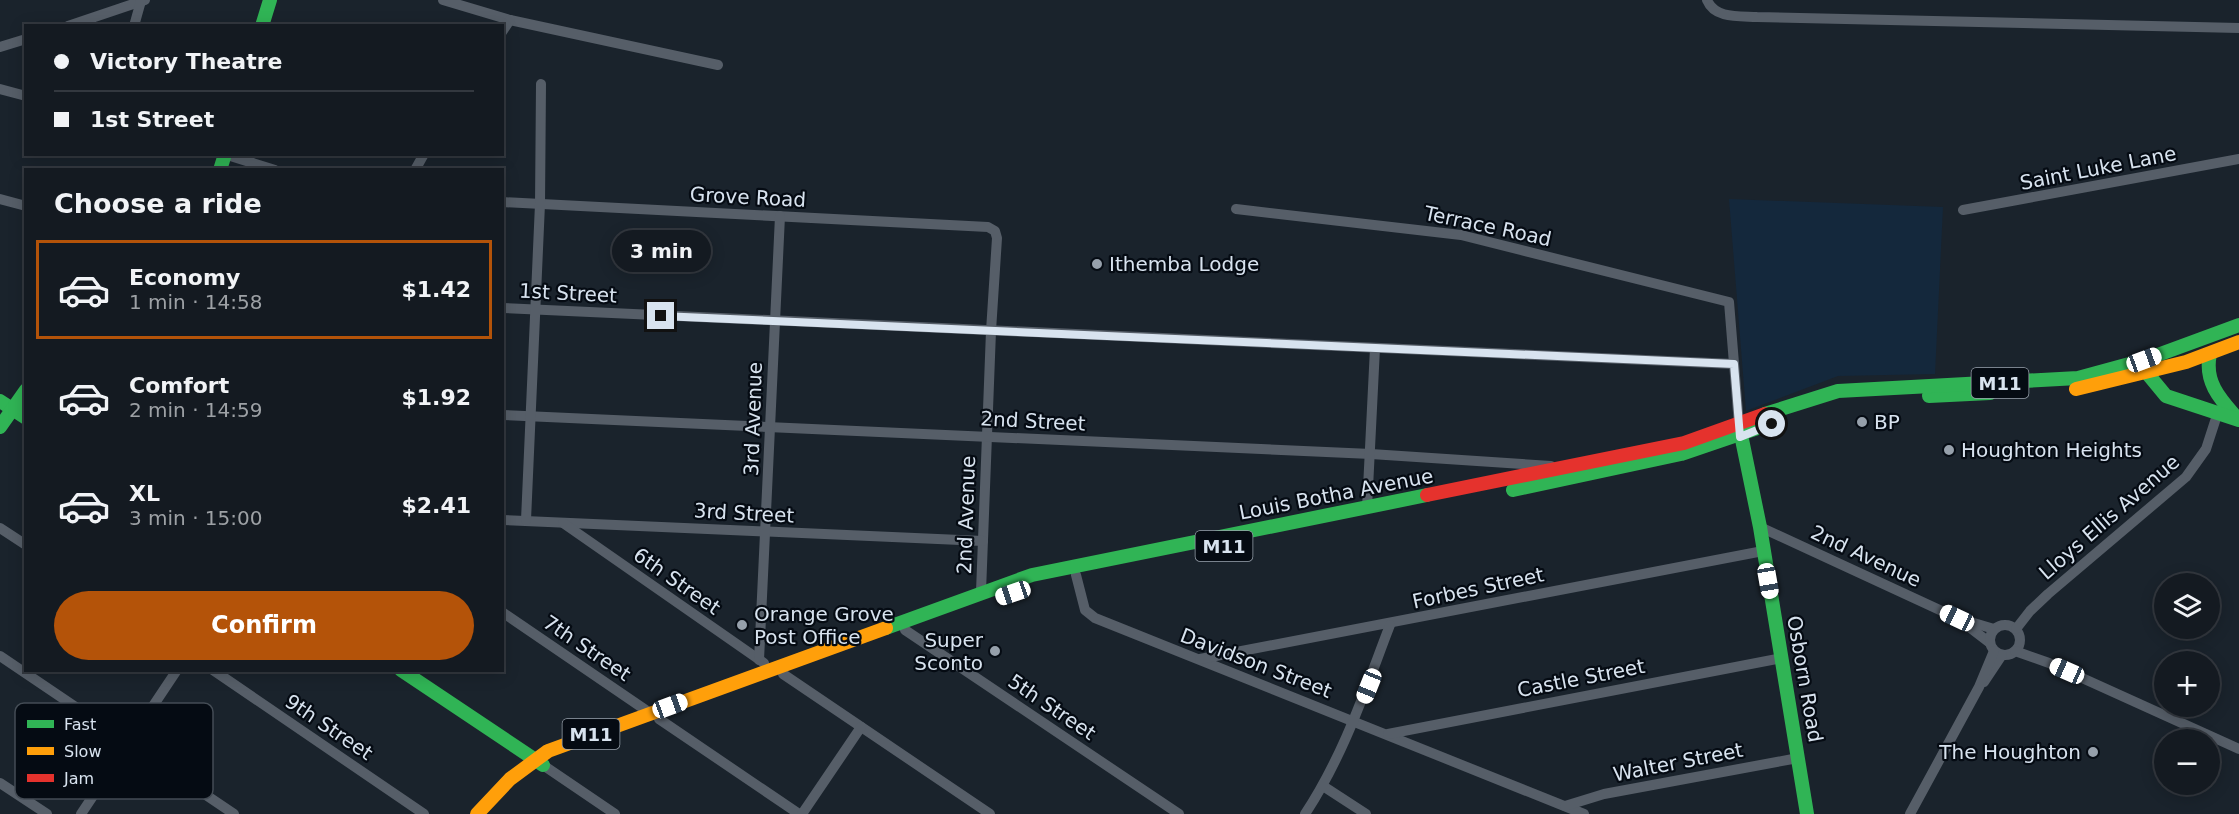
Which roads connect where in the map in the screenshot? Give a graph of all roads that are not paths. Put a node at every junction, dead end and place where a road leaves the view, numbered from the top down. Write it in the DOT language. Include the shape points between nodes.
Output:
graph roads {
  1 [pos="270,0"];
  2 [pos="442,0"];
  3 [pos="1707,0"];
  4 [pos="143,1"];
  5 [pos="510,20"];
  6 [pos="74,24"];
  7 [pos="135,24"];
  8 [pos="263,24"];
  9 [pos="2239,28"];
  10 [pos="504,29"];
  11 [pos="24,40"];
  12 [pos="0,47"];
  13 [pos="718,64"];
  14 [pos="541,84"];
  15 [pos="0,89"];
  16 [pos="24,95"];
  17 [pos="228,156"];
  18 [pos="2239,159"];
  19 [pos="268,168"];
  20 [pos="0,199"];
  21 [pos="504,202"];
  22 [pos="540,204"];
  23 [pos="24,205"];
  24 [pos="1236,209"];
  25 [pos="1963,210"];
  26 [pos="780,216"];
  27 [pos="992,228"];
  28 [pos="1729,302"];
  29 [pos="504,308"];
  30 [pos="536,310"];
  31 [pos="775,321"];
  32 [pos="2239,325"];
  33 [pos="991,331"];
  34 [pos="2239,342"];
  35 [pos="1375,348"];
  36 [pos="2210,354"];
  37 [pos="1734,364"];
  38 [pos="2146,367"];
  39 [pos="24,393"];
  40 [pos="0,401"];
  41 [pos="12,409"];
  42 [pos="2218,412"];
  43 [pos="504,415"];
  44 [pos="530,416"];
  45 [pos="24,417"];
  46 [pos="2238,418"];
  47 [pos="771,427"];
  48 [pos="0,428"];
  49 [pos="1740,431"];
  50 [pos="986,436"];
  51 [pos="1371,454"];
  52 [pos="1562,467"];
  53 [pos="1367,508"];
  54 [pos="504,520"];
  55 [pos="526,520"];
  56 [pos="563,523"];
  57 [pos="1760,527"];
  58 [pos="0,528"];
  59 [pos="766,532"];
  60 [pos="983,541"];
  61 [pos="24,544"];
  62 [pos="1763,551"];
  63 [pos="1076,575"];
  64 [pos="981,592"];
  65 [pos="504,613"];
  66 [pos="1957,618"];
  67 [pos="1390,625"];
  68 [pos="2012,627"];
  69 [pos="1994,629"];
  70 [pos="905,630"];
  71 [pos="2018,647"];
  72 [pos="1996,649"];
  73 [pos="0,656"];
  74 [pos="1782,658"];
  75 [pos="1200,659"];
  76 [pos="759,660"];
  77 [pos="777,671"];
  78 [pos="176,672"];
  79 [pos="216,672"];
  80 [pos="404,672"];
  81 [pos="70,703"];
  82 [pos="156,703"];
  83 [pos="654,716"];
  84 [pos="1354,721"];
  85 [pos="861,727"];
  86 [pos="1388,734"];
  87 [pos="2239,749"];
  88 [pos="1798,758"];
  89 [pos="539,762"];
  90 [pos="0,783"];
  91 [pos="1323,786"];
  92 [pos="15,793"];
  93 [pos="24,799"];
  94 [pos="91,799"];
  95 [pos="212,799"];
  96 [pos="1565,806"];
  97 [pos="47,814"];
  98 [pos="81,814"];
  99 [pos="234,814"];
  100 [pos="424,814"];
  101 [pos="477,814"];
  102 [pos="490,814"];
  103 [pos="615,814"];
  104 [pos="801,814"];
  105 [pos="990,814"];
  106 [pos="1179,814"];
  107 [pos="1305,814"];
  108 [pos="1366,814"];
  109 [pos="1584,814"];
  110 [pos="1807,814"];
  111 [pos="1910,814"];
  1 -- 8 [label="main road"];
  2 -- 5 [label="street"];
  3 -- 9 [label="street" via="1720,14 1757,17"];
  4 -- 6 [label="street"];
  4 -- 7 [label="street"];
  5 -- 10 [label="street"];
  5 -- 13 [label="street"];
  11 -- 12 [label="street"];
  14 -- 22 [label="street"];
  15 -- 16 [label="street"];
  17 -- 19 [label="street"];
  18 -- 25 [label="street, Saint Luke Lane"];
  20 -- 23 [label="street"];
  21 -- 22 [label="street, Grove Road"];
  22 -- 26 [label="street, Grove Road"];
  22 -- 30 [label="street"];
  24 -- 28 [label="street, Terrace Road" via="1461,235"];
  26 -- 27 [label="street, Grove Road"];
  26 -- 31 [label="street, 3rd Avenue"];
  27 -- 33 [label="street, 2nd Avenue" via="997,238"];
  28 -- 37 [label="street, Osborn Road"];
  29 -- 30 [label="street, 1st Street"];
  30 -- 31 [label="street, 1st Street"];
  30 -- 44 [label="street"];
  31 -- 33 [label="street, 1st Street"];
  31 -- 47 [label="street, 3rd Avenue"];
  32 -- 38 [label="main road, Louis Botha Avenue / M11"];
  33 -- 35 [label="street, 1st Street"];
  33 -- 50 [label="street, 2nd Avenue"];
  34 -- 36 [label="main road, Louis Botha Avenue / M11"];
  35 -- 37 [label="street, 1st Street"];
  35 -- 51 [label="street"];
  36 -- 38 [label="main road, Louis Botha Avenue / M11"];
  36 -- 46 [label="main road" via="2206,367 2209,380"];
  37 -- 49 [label="street, Osborn Road"];
  38 -- 42 [label="main road" via="2166,396"];
  38 -- 49 [label="main road, Louis Botha Avenue / M11" via="2071,390 1855,398"];
  39 -- 41 [label="main road"];
  40 -- 41 [label="main road"];
  41 -- 45 [label="main road"];
  41 -- 48 [label="main road"];
  42 -- 46 [label="main road"];
  42 -- 68 [label="street, Lloys Ellis Avenue" via="2206,449 2186,477"];
  43 -- 44 [label="street, 2nd Street"];
  44 -- 47 [label="street, 2nd Street"];
  44 -- 55 [label="street"];
  47 -- 50 [label="street, 2nd Street"];
  47 -- 59 [label="street, 3rd Avenue"];
  49 -- 52 [label="main road, Louis Botha Avenue / M11"];
  49 -- 57 [label="main road, Osborn Road"];
  49 -- 63 [label="main road, Louis Botha Avenue / M11" via="1691,453 1611,471"];
  50 -- 51 [label="street, 2nd Street"];
  50 -- 60 [label="street, 2nd Avenue"];
  51 -- 52 [label="street, 2nd Street"];
  51 -- 53 [label="street"];
  52 -- 53 [label="main road, Louis Botha Avenue / M11"];
  53 -- 64 [label="main road, Louis Botha Avenue / M11" via="1040,573"];
  54 -- 55 [label="street, 3rd Street"];
  55 -- 56 [label="street, 3rd Street"];
  56 -- 59 [label="street, 3rd Street"];
  56 -- 76 [label="street, 6th Street"];
  57 -- 62 [label="main road, Osborn Road"];
  57 -- 66 [label="street, 2nd Avenue"];
  58 -- 61 [label="street"];
  59 -- 60 [label="street, 3rd Street"];
  59 -- 76 [label="street, 3rd Avenue"];
  60 -- 64 [label="street, 2nd Avenue"];
  62 -- 67 [label="street, Forbes Street"];
  62 -- 74 [label="main road, Osborn Road"];
  63 -- 70 [label="main road, Louis Botha Avenue / M11" via="1032,586"];
  63 -- 75 [label="street, Davidson Street" via="1090,616"];
  64 -- 77 [label="main road, Louis Botha Avenue / M11"];
  65 -- 83 [label="street, 7th Street"];
  66 -- 69 [label="street, 2nd Avenue"];
  66 -- 72 [label="street, 2nd Avenue"];
  67 -- 75 [label="street, Forbes Street"];
  67 -- 84 [label="street"];
  68 -- 69 [label="street, Lloys Ellis Avenue"];
  68 -- 71 [label="street"];
  69 -- 72 [label="street"];
  70 -- 77 [label="main road, Louis Botha Avenue / M11"];
  70 -- 106 [label="street, 5th Street"];
  71 -- 72 [label="street"];
  71 -- 87 [label="street"];
  72 -- 111 [label="street"];
  73 -- 81 [label="street"];
  74 -- 86 [label="street, Castle Street"];
  74 -- 88 [label="main road, Osborn Road"];
  75 -- 84 [label="street, Davidson Street"];
  76 -- 77 [label="street, 6th Street"];
  77 -- 83 [label="main road, Louis Botha Avenue / M11"];
  77 -- 85 [label="street, 6th Street"];
  78 -- 82 [label="street"];
  79 -- 100 [label="street, 9th Street"];
  80 -- 89 [label="main road"];
  83 -- 89 [label="main road, Louis Botha Avenue / M11"];
  83 -- 104 [label="street, 7th Street"];
  84 -- 86 [label="street, Davidson Street"];
  84 -- 91 [label="street"];
  85 -- 104 [label="street"];
  85 -- 105 [label="street, 6th Street"];
  86 -- 96 [label="street, Davidson Street"];
  88 -- 96 [label="street, Walter Street" via="1604,794"];
  88 -- 110 [label="main road, Osborn Road"];
  89 -- 101 [label="main road, Louis Botha Avenue / M11" via="501,788"];
  89 -- 102 [label="main road, Louis Botha Avenue / M11"];
  89 -- 103 [label="street"];
  90 -- 92 [label="street"];
  91 -- 107 [label="street"];
  91 -- 108 [label="street"];
  93 -- 97 [label="street"];
  94 -- 98 [label="street"];
  95 -- 99 [label="street"];
  96 -- 109 [label="street, Davidson Street"];
}
